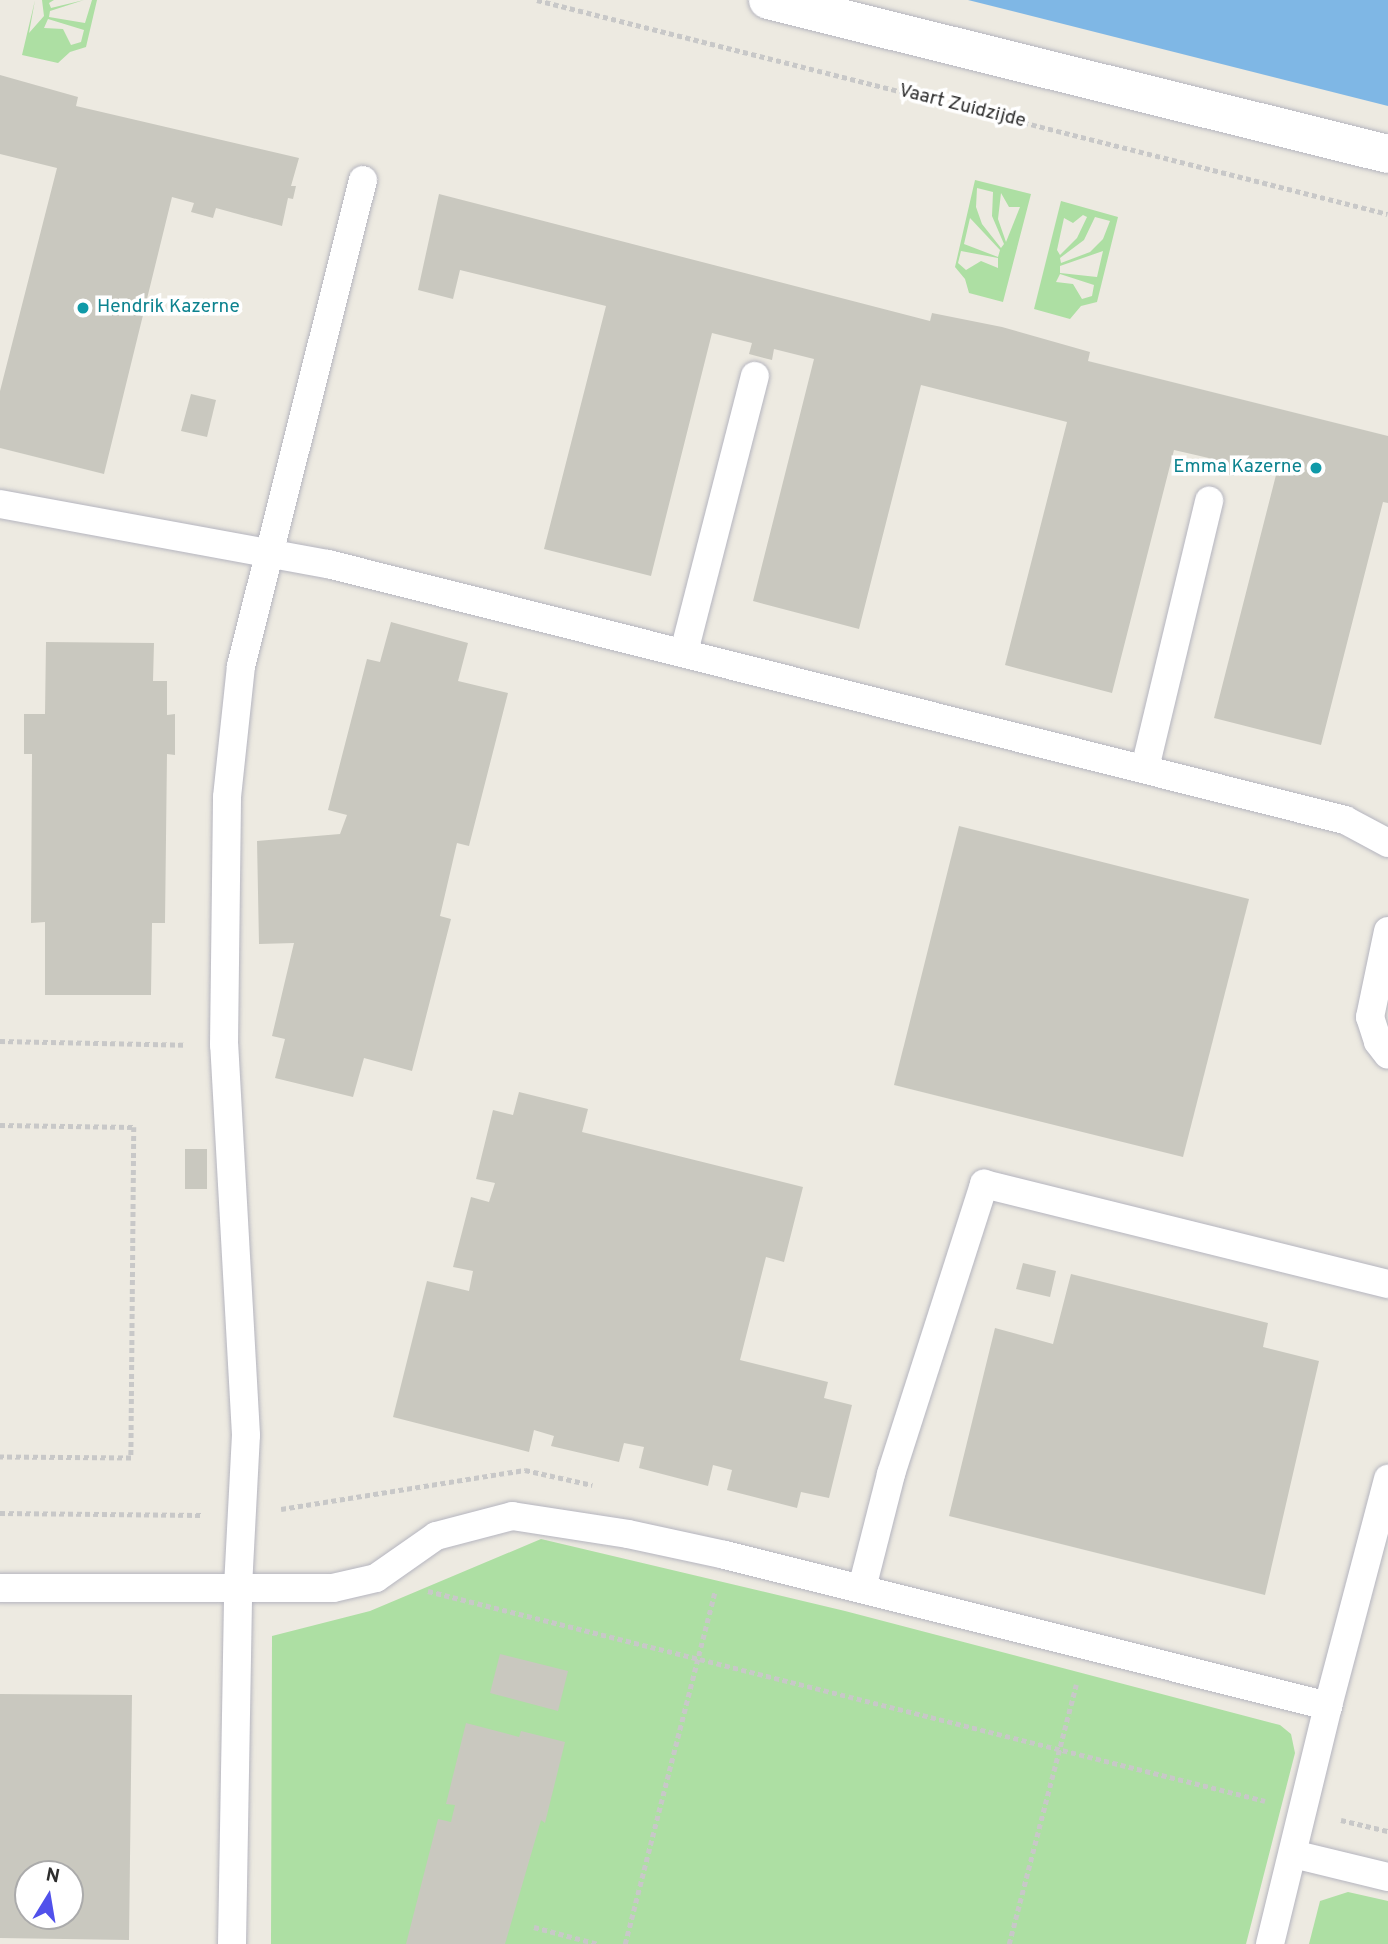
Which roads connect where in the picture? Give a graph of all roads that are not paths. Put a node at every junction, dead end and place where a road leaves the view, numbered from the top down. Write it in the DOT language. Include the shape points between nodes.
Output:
graph roads {
  1 [pos="768,0"];
  2 [pos="1388,154"];
  3 [pos="363,180"];
  4 [pos="755,376"];
  5 [pos="1209,501"];
  6 [pos="0,504"];
  7 [pos="269,550"];
  8 [pos="684,652"];
  9 [pos="1145,768"];
  10 [pos="1388,843"];
  11 [pos="1388,931"];
  12 [pos="1388,1055"];
  13 [pos="1388,1284"];
  14 [pos="1388,1479"];
  15 [pos="238,1587"];
  16 [pos="0,1588"];
  17 [pos="862,1588"];
  18 [pos="1328,1706"];
  19 [pos="1293,1854"];
  20 [pos="1388,1877"];
  21 [pos="232,1944"];
  22 [pos="1270,1944"];
  1 -- 2 [label="main road"];
  3 -- 7 [label="lane"];
  4 -- 8 [label="lane"];
  5 -- 9 [label="lane"];
  6 -- 7 [label="lane"];
  7 -- 8 [label="lane"];
  7 -- 15 [label="lane" via="241,666 227,797 224,1045 246,1435"];
  8 -- 9 [label="lane"];
  9 -- 10 [label="lane" via="1345,820"];
  11 -- 12 [label="lane" via="1370,1017"];
  13 -- 17 [label="lane" via="984,1184 891,1474"];
  14 -- 18 [label="lane"];
  15 -- 16 [label="lane"];
  15 -- 17 [label="lane" via="333,1588 376,1578 436,1536 512,1516 628,1534"];
  15 -- 21 [label="lane"];
  17 -- 18 [label="lane"];
  18 -- 19 [label="lane"];
  19 -- 20 [label="lane"];
  19 -- 22 [label="lane"];
}
